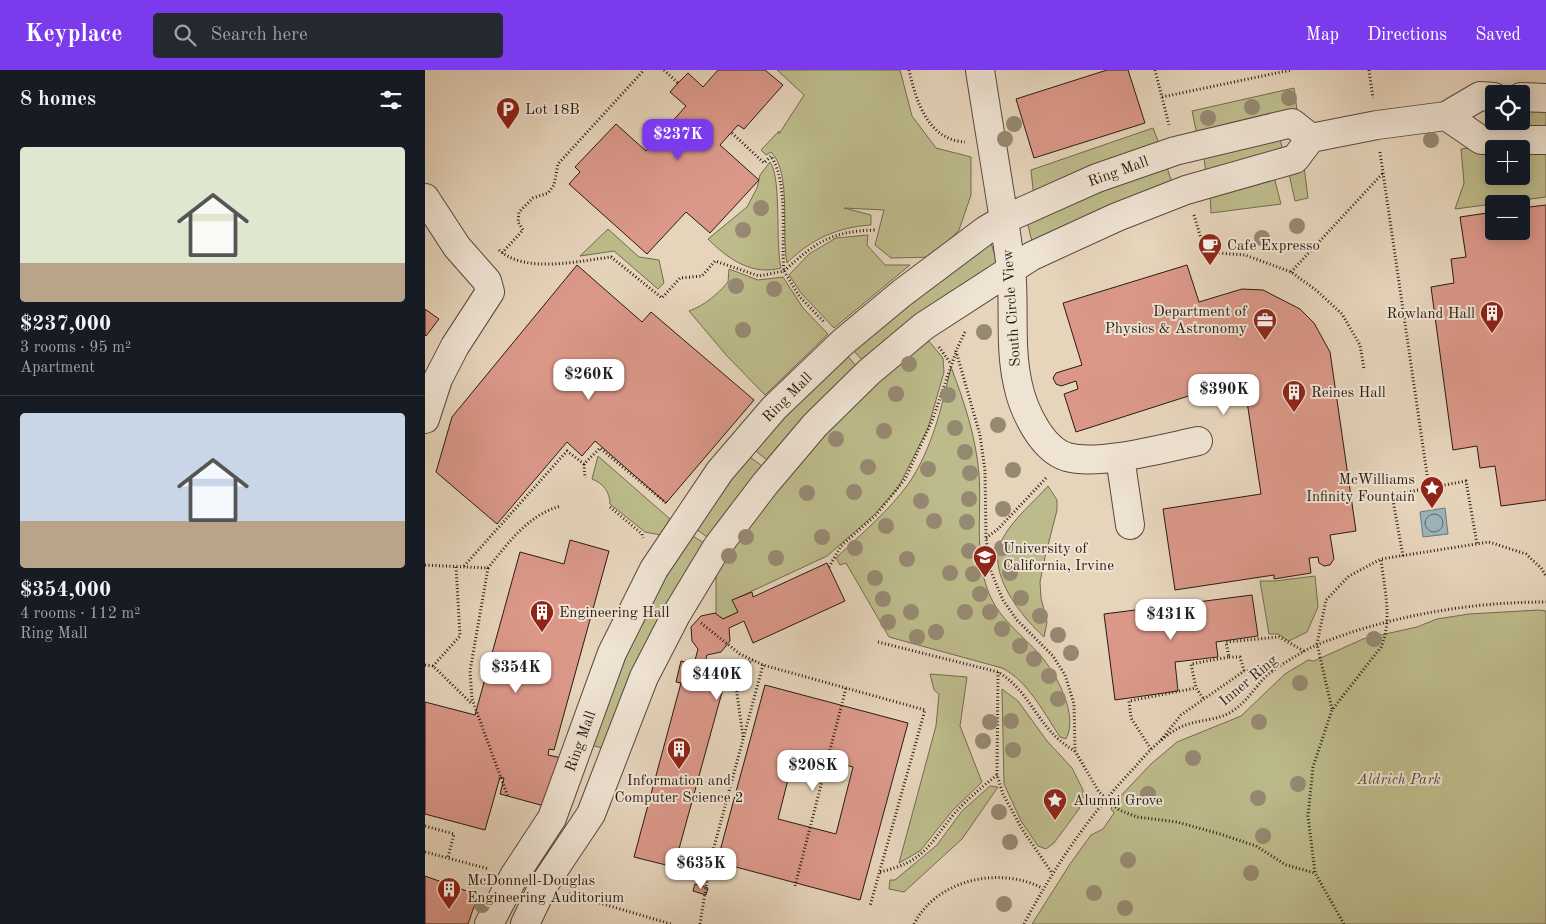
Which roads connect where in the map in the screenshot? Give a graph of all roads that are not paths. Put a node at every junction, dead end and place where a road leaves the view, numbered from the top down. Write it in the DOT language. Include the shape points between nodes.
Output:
graph roads {
  1 [pos="980,70"];
  2 [pos="1485,96"];
  3 [pos="1530,97"];
  4 [pos="1546,98"];
  5 [pos="1446,116"];
  6 [pos="1311,138"];
  7 [pos="1546,140"];
  8 [pos="425,198"];
  9 [pos="1003,220"];
  10 [pos="1011,269"];
  11 [pos="425,419"];
  12 [pos="1198,441"];
  13 [pos="1119,457"];
  14 [pos="1130,525"];
  15 [pos="489,924"];
  16 [pos="525,924"];
  1 -- 9 [label="street, South Circle View"];
  2 -- 5 [label="street" via="1479,96"];
  3 -- 4 [label="street"];
  5 -- 6 [label="street"];
  5 -- 7 [label="street" via="1481,140"];
  6 -- 9 [label="street, Ring Mall" via="1292,123 1175,151 1097,178"];
  6 -- 10 [label="street" via="1295,159 1187,190 1117,217"];
  8 -- 11 [label="street" via="457,247 487,281 491,292 442,371"];
  9 -- 10 [label="street, South Circle View"];
  9 -- 15 [label="street, Ring Mall" via="902,293 843,342 774,408 720,471 654,569 612,653 553,818 514,876"];
  10 -- 13 [label="street, South Circle View" via="1012,352 1018,386 1035,428 1049,446 1067,457"];
  10 -- 16 [label="street" via="924,326 869,372 815,425 717,547 644,677 591,814 543,886"];
  12 -- 13 [label="street"];
  13 -- 14 [label="street"];
}
